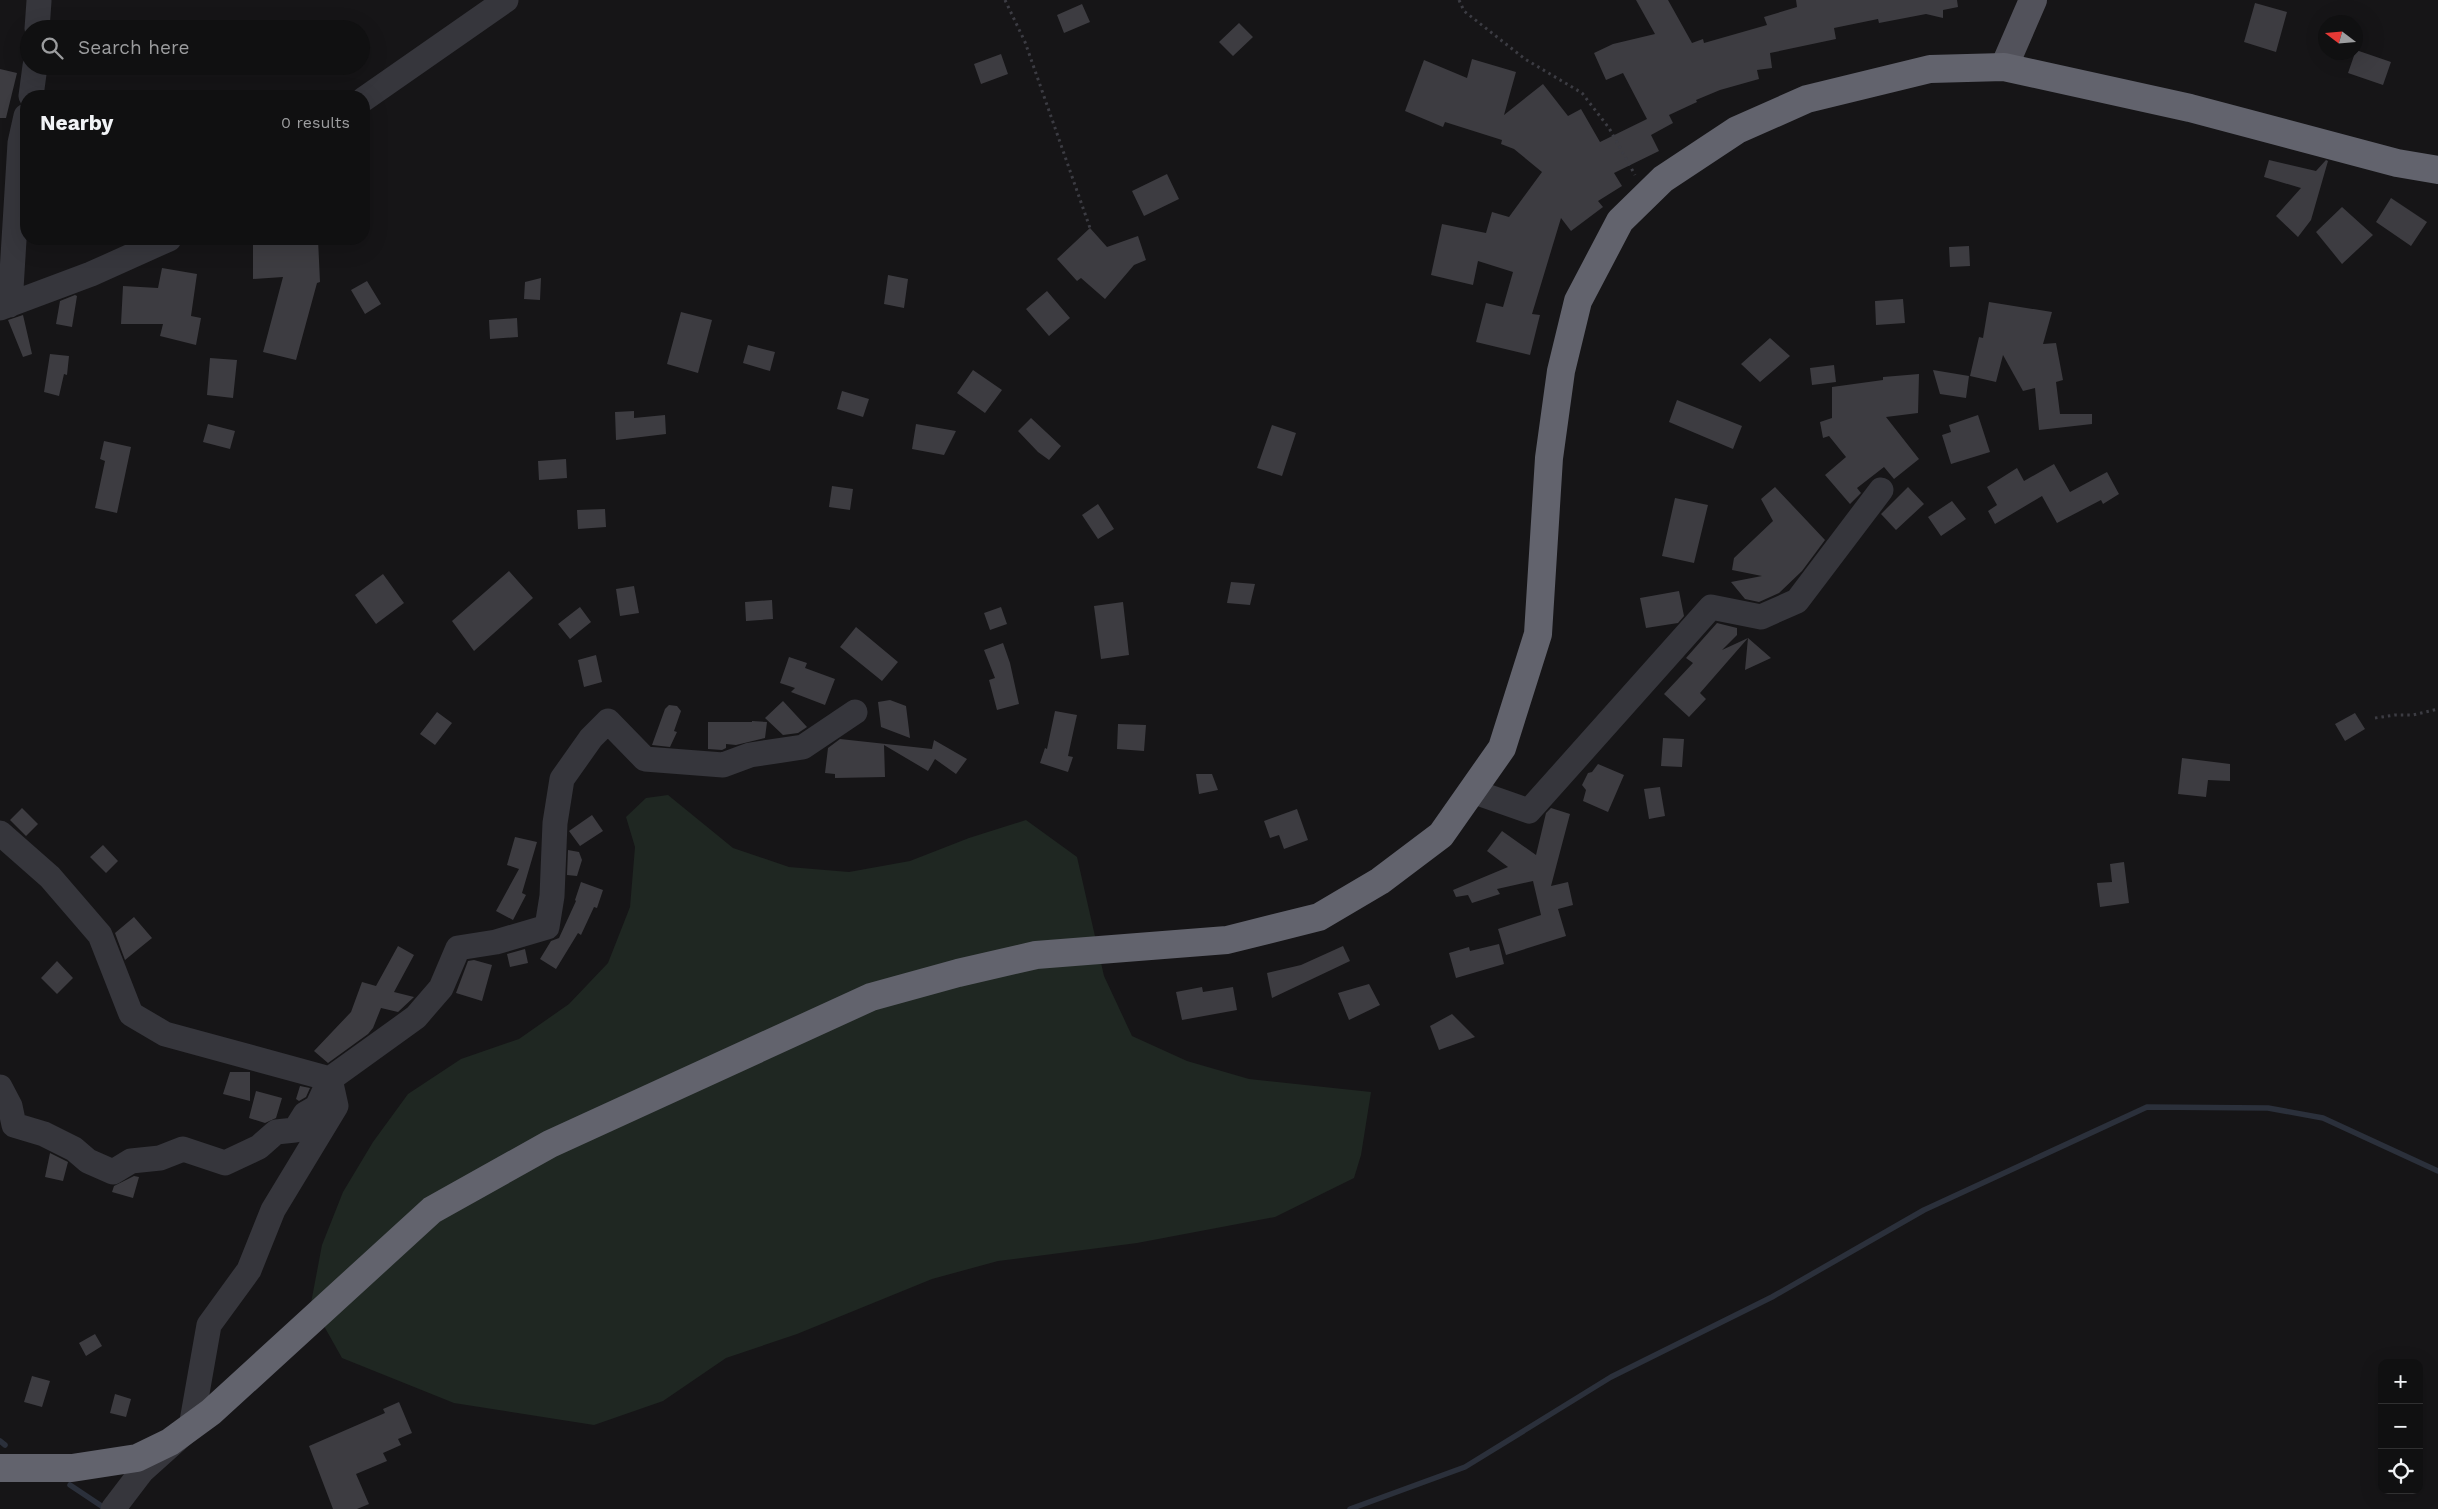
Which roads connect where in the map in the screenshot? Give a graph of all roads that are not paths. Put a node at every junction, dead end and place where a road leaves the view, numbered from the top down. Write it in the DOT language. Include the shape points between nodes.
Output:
graph roads {
  1 [pos="506,0"];
  2 [pos="2033,0"];
  3 [pos="39,1"];
  4 [pos="38,20"];
  5 [pos="2004,67"];
  6 [pos="34,75"];
  7 [pos="32,90"];
  8 [pos="370,95"];
  9 [pos="20,143"];
  10 [pos="2438,170"];
  11 [pos="156,245"];
  12 [pos="5,306"];
  13 [pos="1881,490"];
  14 [pos="855,712"];
  15 [pos="1472,791"];
  16 [pos="0,833"];
  17 [pos="330,1079"];
  18 [pos="0,1087"];
  19 [pos="191,1427"];
  20 [pos="0,1468"];
  21 [pos="113,1509"];
  1 -- 8 [label="street"];
  2 -- 5 [label="main road"];
  3 -- 4 [label="street"];
  5 -- 10 [label="highway" via="2190,108"];
  5 -- 15 [label="highway" via="1930,69 1807,99 1737,130 1663,179 1620,220 1578,302 1561,371 1549,458 1538,634 1502,748"];
  6 -- 7 [label="street"];
  9 -- 12 [label="street"];
  11 -- 12 [label="street" via="91,274"];
  13 -- 15 [label="street" via="1797,601 1761,617 1711,607 1529,811"];
  14 -- 17 [label="street" via="803,747 750,755 723,765 645,759 608,721 562,778 547,926 496,942 458,948 441,988 416,1017"];
  15 -- 19 [label="highway" via="1441,836 1380,881 1319,917 1227,940 1036,955 870,997 550,1144 432,1210"];
  16 -- 17 [label="street" via="50,877 100,934 131,1014 165,1034"];
  17 -- 18 [label="street" via="316,1107 305,1114 295,1130 276,1132 259,1147 225,1162 183,1149 160,1158 130,1162 113,1172 44,1134 14,1125 10,1106"];
  17 -- 19 [label="street" via="336,1106 273,1210 249,1270 209,1324"];
  19 -- 20 [label="highway" via="170,1442 136,1458 72,1468"];
  19 -- 21 [label="street" via="142,1471"];
}
